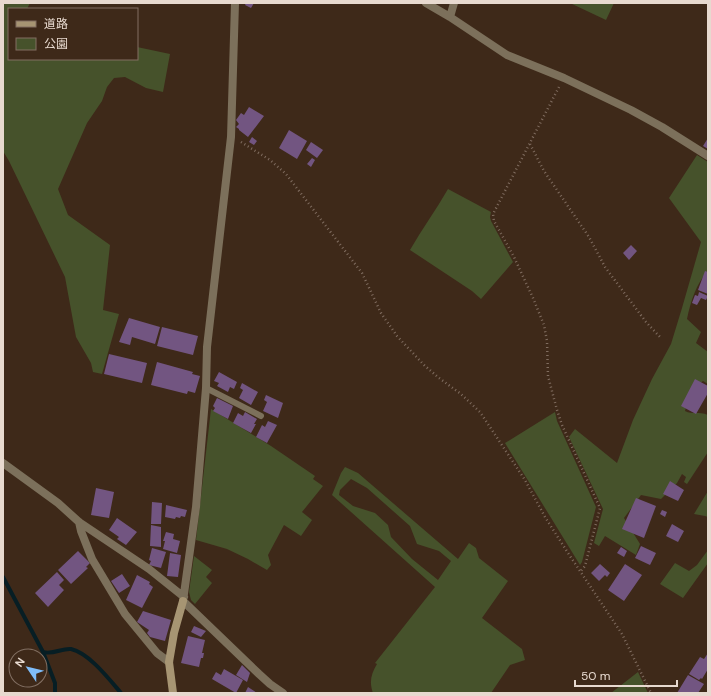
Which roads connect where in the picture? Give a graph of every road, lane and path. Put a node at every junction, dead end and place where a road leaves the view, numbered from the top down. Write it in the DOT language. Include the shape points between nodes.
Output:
graph roads {
  1 [pos="235,3"];
  2 [pos="426,3"];
  3 [pos="454,3"];
  4 [pos="450,17"];
  5 [pos="564,78"];
  6 [pos="231,137"];
  7 [pos="529,144"];
  8 [pos="708,156"];
  9 [pos="660,337"];
  10 [pos="206,388"];
  11 [pos="261,416"];
  12 [pos="3,463"];
  13 [pos="79,522"];
  14 [pos="581,571"];
  15 [pos="184,599"];
  16 [pos="169,662"];
  17 [pos="173,693"];
  18 [pos="283,693"];
  19 [pos="651,693"];
  1 -- 6 [label="street"];
  2 -- 4 [label="street"];
  3 -- 4 [label="street"];
  4 -- 5 [label="street" via="507,55"];
  5 -- 7 [label="path"];
  5 -- 8 [label="street" via="631,110"];
  6 -- 10 [label="street" via="207,347"];
  6 -- 14 [label="path" via="260,154 286,174 362,273 397,336 424,365 480,412"];
  7 -- 9 [label="path" via="544,171 589,236 605,267"];
  7 -- 14 [label="path" via="493,214 494,221 514,257 544,325 548,376 557,410 600,508"];
  10 -- 11 [label="lane"];
  10 -- 15 [label="street" via="196,507"];
  12 -- 13 [label="street" via="58,503"];
  13 -- 15 [label="street" via="149,569"];
  13 -- 16 [label="street" via="92,559 125,614 157,653"];
  14 -- 19 [label="path" via="622,634"];
  15 -- 16 [label="street"];
  15 -- 18 [label="street" via="258,674"];
  16 -- 17 [label="street"];
}
